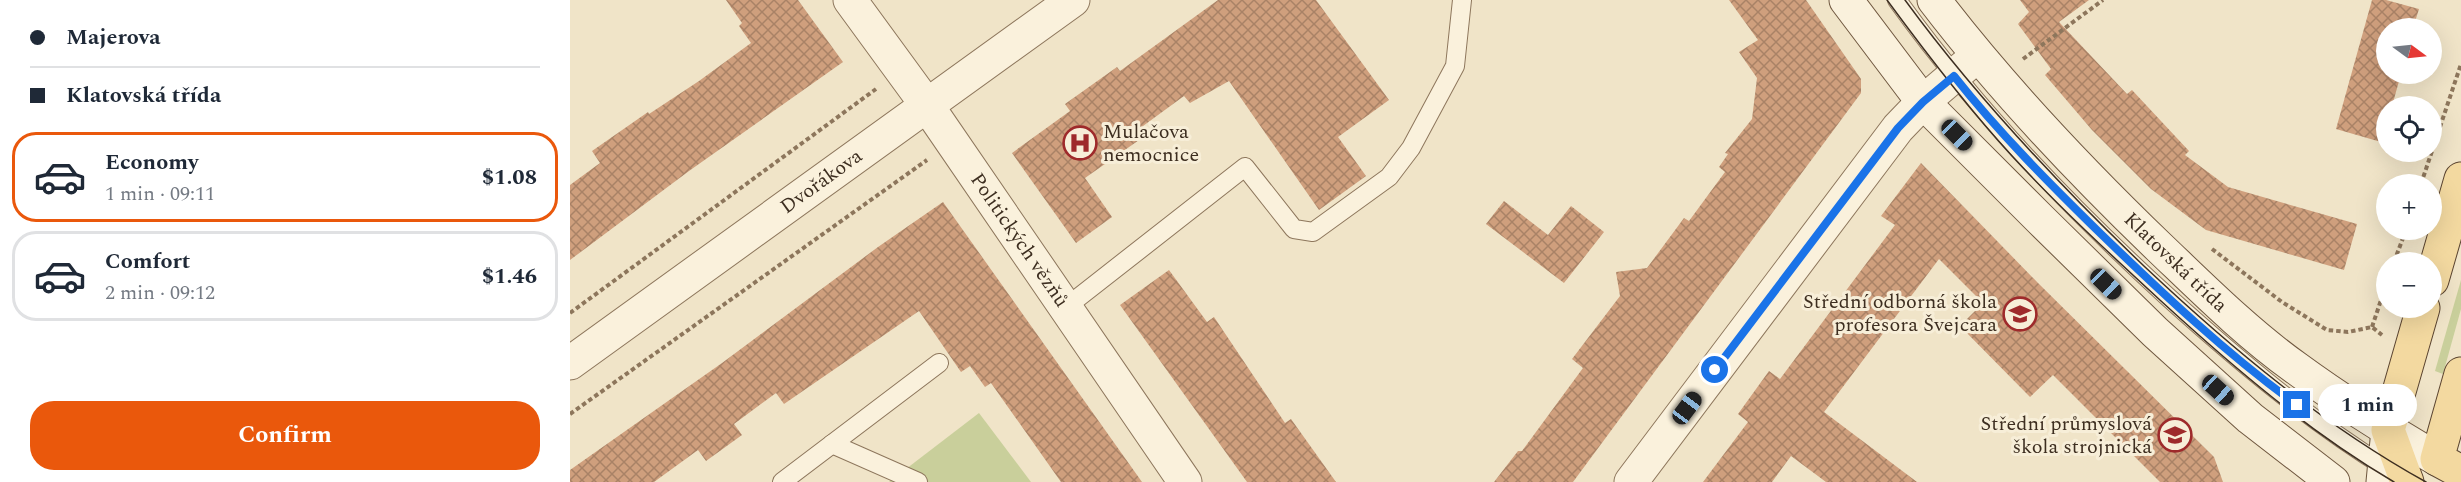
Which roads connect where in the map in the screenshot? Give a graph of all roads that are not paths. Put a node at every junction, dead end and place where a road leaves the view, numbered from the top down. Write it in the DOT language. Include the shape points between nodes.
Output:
graph roads {
  1 [pos="850,0"];
  2 [pos="1073,0"];
  3 [pos="1462,0"];
  4 [pos="1846,0"];
  5 [pos="1897,0"];
  6 [pos="1934,0"];
  7 [pos="1966,66"];
  8 [pos="1923,102"];
  9 [pos="926,104"];
  10 [pos="2461,179"];
  11 [pos="2440,252"];
  12 [pos="1065,308"];
  13 [pos="2421,318"];
  14 [pos="570,363"];
  15 [pos="939,363"];
  16 [pos="2461,374"];
  17 [pos="2388,430"];
  18 [pos="832,444"];
  19 [pos="2415,476"];
  20 [pos="782,482"];
  21 [pos="918,482"];
  22 [pos="1185,482"];
  23 [pos="1631,482"];
  24 [pos="2333,482"];
  1 -- 9 [label="street, Politických vězňů"];
  2 -- 9 [label="street, Dvořákova"];
  3 -- 12 [label="lane" via="1455,66 1411,148 1389,177 1313,232 1294,229 1245,167"];
  4 -- 8 [label="street"];
  5 -- 7 [label="lane, Klatovská třída"];
  6 -- 7 [label="street, Klatovská třída"];
  7 -- 8 [label="street"];
  7 -- 17 [label="street, Klatovská třída" via="2207,293 2295,367"];
  7 -- 19 [label="lane, Klatovská třída" via="2038,172 2133,266 2278,392 2364,454"];
  8 -- 23 [label="street" via="1898,128"];
  8 -- 24 [label="street" via="2155,332 2250,418"];
  9 -- 12 [label="street, Politických vězňů"];
  9 -- 14 [label="street, Dvořákova"];
  10 -- 11 [label="main road"];
  12 -- 22 [label="street, Politických vězňů"];
  13 -- 17 [label="main road"];
  15 -- 18 [label="lane"];
  16 -- 19 [label="main road"];
  17 -- 19 [label="street, Klatovská třída"];
  17 -- 19 [label="street"];
  18 -- 20 [label="lane"];
  18 -- 21 [label="lane"];
}
